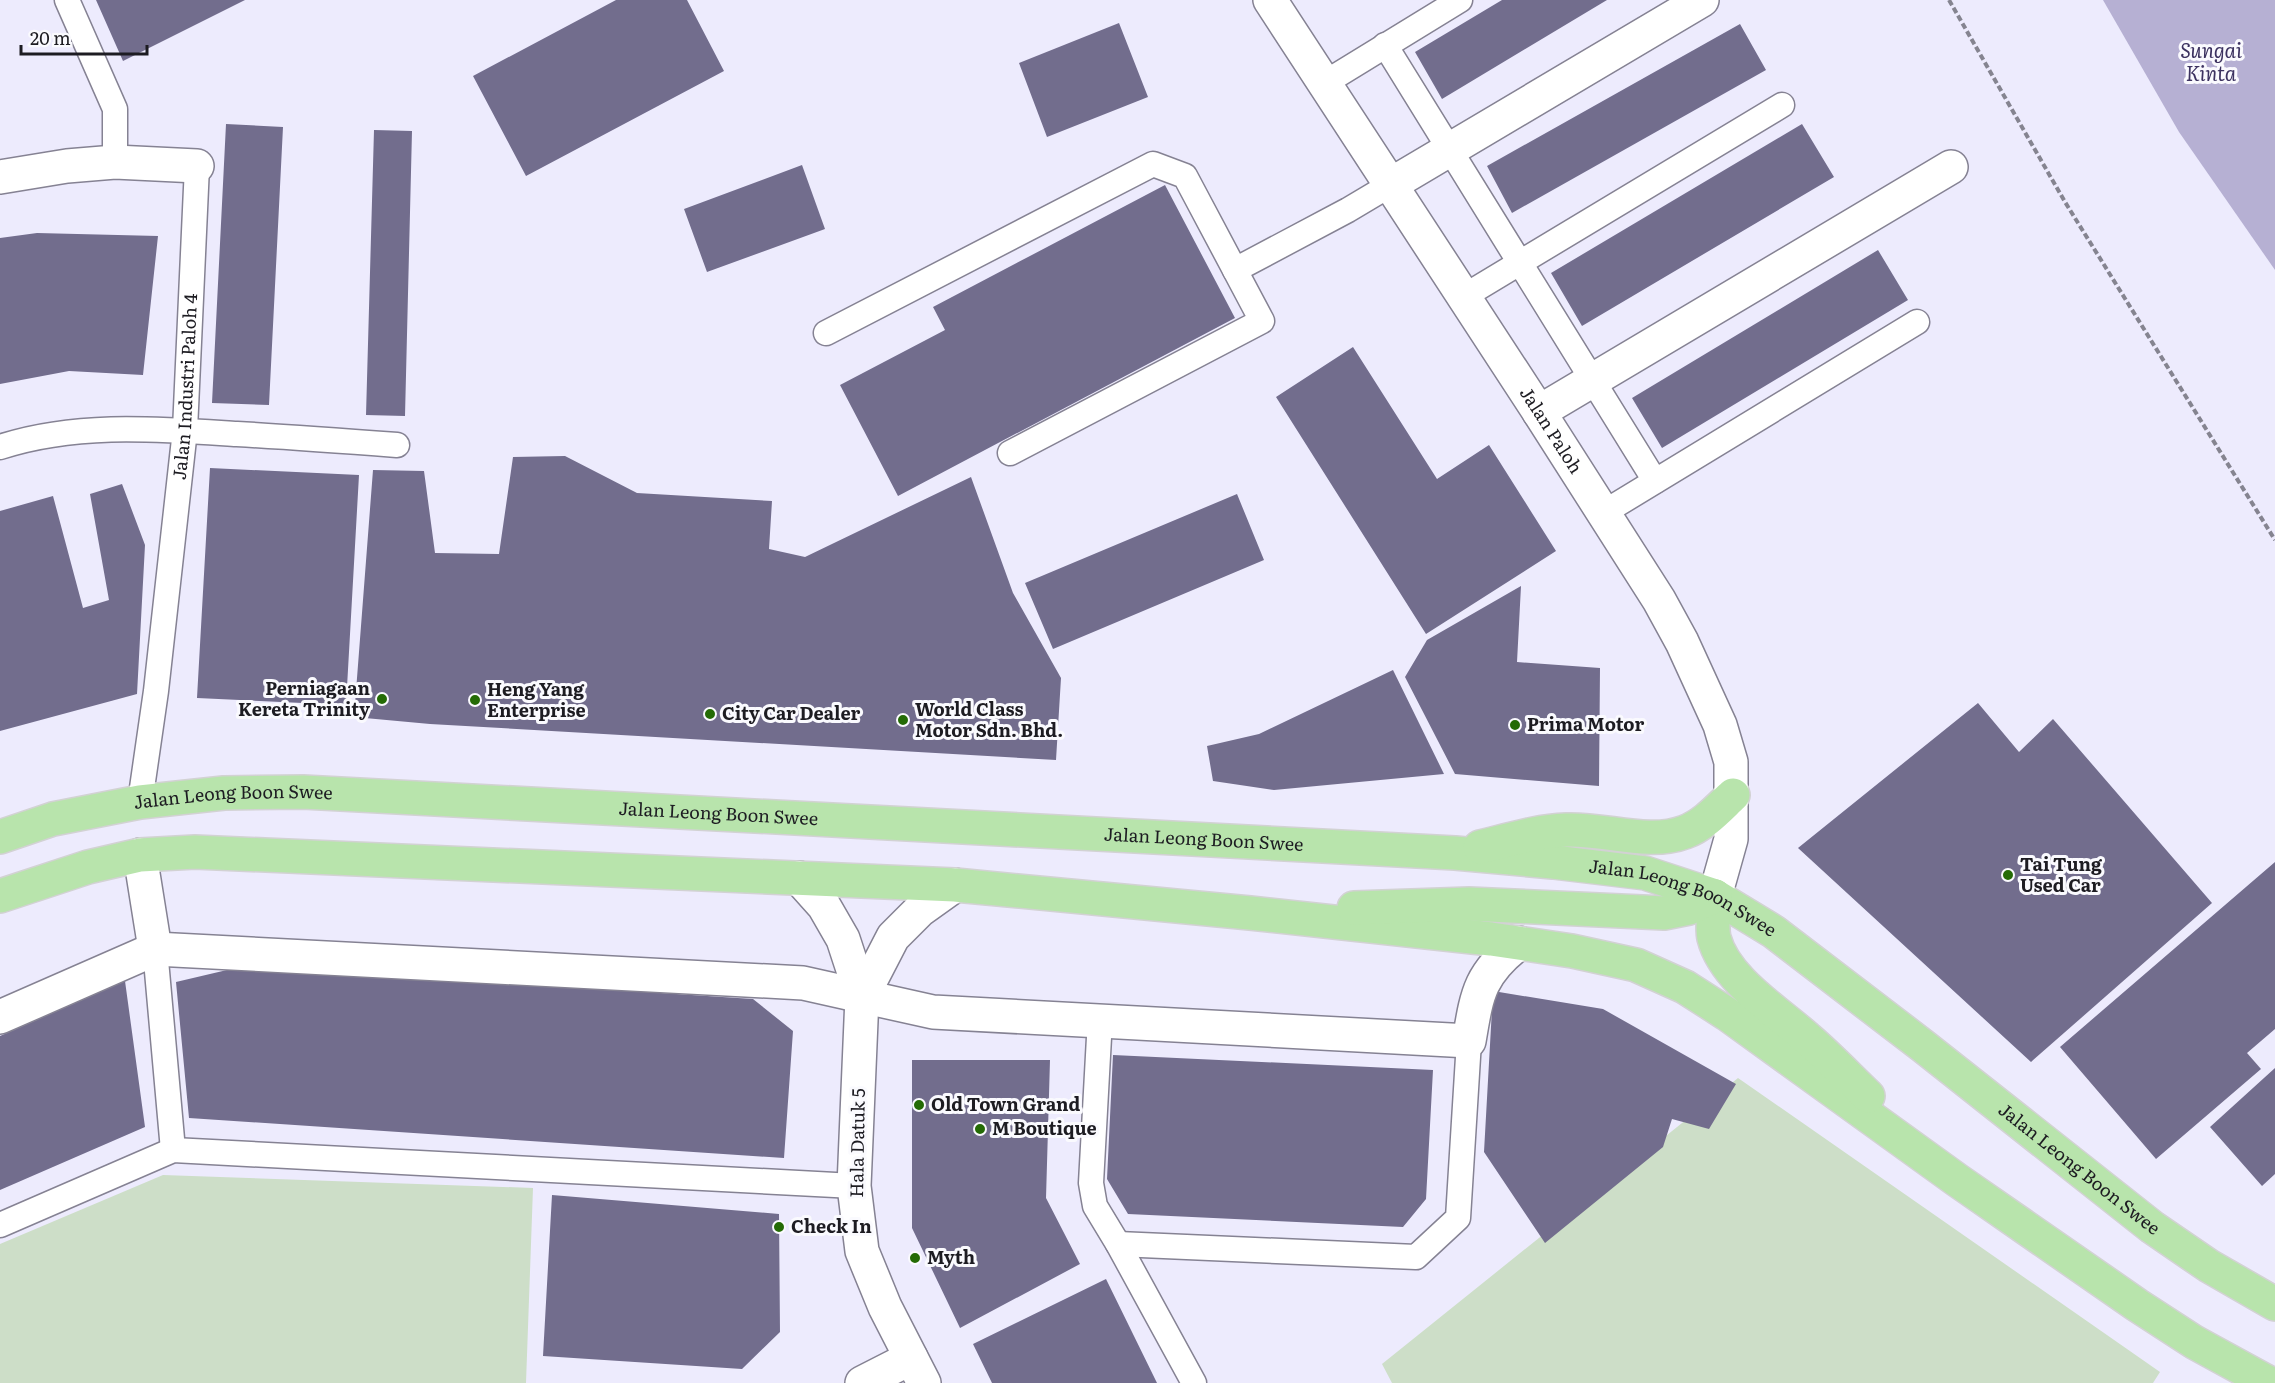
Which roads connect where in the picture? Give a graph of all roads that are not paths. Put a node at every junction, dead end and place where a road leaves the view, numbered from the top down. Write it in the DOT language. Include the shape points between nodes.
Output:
graph roads {
  1 [pos="67,0"];
  2 [pos="1270,0"];
  3 [pos="1460,0"];
  4 [pos="1702,0"];
  5 [pos="1385,45"];
  6 [pos="1323,84"];
  7 [pos="1782,105"];
  8 [pos="1450,150"];
  9 [pos="115,162"];
  10 [pos="197,166"];
  11 [pos="1951,167"];
  12 [pos="0,177"];
  13 [pos="1390,185"];
  14 [pos="1520,263"];
  15 [pos="1235,270"];
  16 [pos="1463,297"];
  17 [pos="1917,322"];
  18 [pos="826,333"];
  19 [pos="1592,381"];
  20 [pos="1539,412"];
  21 [pos="185,430"];
  22 [pos="398,445"];
  23 [pos="0,447"];
  24 [pos="1010,453"];
  25 [pos="1655,481"];
  26 [pos="1603,513"];
  27 [pos="1733,795"];
  28 [pos="140,802"];
  29 [pos="0,837"];
  30 [pos="1455,853"];
  31 [pos="140,855"];
  32 [pos="799,878"];
  33 [pos="955,885"];
  34 [pos="0,896"];
  35 [pos="1715,896"];
  36 [pos="1250,913"];
  37 [pos="1519,943"];
  38 [pos="155,949"];
  39 [pos="862,997"];
  40 [pos="0,1017"];
  41 [pos="1100,1019"];
  42 [pos="1469,1041"];
  43 [pos="173,1150"];
  44 [pos="1957,1180"];
  45 [pos="854,1186"];
  46 [pos="0,1225"];
  47 [pos="1118,1244"];
  48 [pos="2275,1304"];
  49 [pos="917,1371"];
  50 [pos="862,1383"];
  51 [pos="1194,1383"];
  52 [pos="2269,1383"];
  1 -- 9 [label="lane" via="115,109"];
  2 -- 6 [label="street, Jalan Paloh"];
  3 -- 5 [label="lane"];
  4 -- 8 [label="street"];
  5 -- 6 [label="lane"];
  5 -- 8 [label="lane"];
  6 -- 13 [label="street, Jalan Paloh"];
  7 -- 14 [label="lane"];
  8 -- 13 [label="street"];
  8 -- 14 [label="lane"];
  9 -- 10 [label="street, Jalan Industri Paloh 4"];
  9 -- 12 [label="street, Jalan Industri Paloh 4"];
  10 -- 21 [label="lane, Jalan Industri Paloh 4"];
  11 -- 19 [label="street"];
  13 -- 15 [label="lane"];
  13 -- 16 [label="street, Jalan Paloh"];
  14 -- 16 [label="lane"];
  14 -- 19 [label="lane"];
  15 -- 18 [label="lane" via="1185,176 1153,164"];
  15 -- 24 [label="lane" via="1262,321"];
  16 -- 20 [label="street, Jalan Paloh"];
  17 -- 25 [label="lane"];
  19 -- 20 [label="street"];
  19 -- 25 [label="lane"];
  20 -- 26 [label="street, Jalan Paloh"];
  21 -- 22 [label="lane"];
  21 -- 23 [label="lane" via="88,429 27,438"];
  21 -- 28 [label="lane, Jalan Industri Paloh 4"];
  25 -- 26 [label="lane"];
  26 -- 27 [label="street, Jalan Paloh" via="1665,610 1704,687 1731,762"];
  27 -- 30 [label="main road" via="1685,832 1654,837 1569,830 1541,832"];
  27 -- 35 [label="street, Jalan Paloh" via="1731,839"];
  28 -- 29 [label="main road, Jalan Leong Boon Swee" via="53,819"];
  28 -- 30 [label="main road, Jalan Leong Boon Swee" via="224,793 303,792"];
  30 -- 35 [label="main road, Jalan Leong Boon Swee" via="1645,873"];
  31 -- 32 [label="main road" via="195,852"];
  31 -- 34 [label="main road" via="88,867"];
  31 -- 38 [label="street"];
  32 -- 33 [label="main road"];
  32 -- 39 [label="street, Hala Datuk 5" via="824,906 843,939"];
  33 -- 36 [label="main road"];
  33 -- 39 [label="street, Hala Datuk 5" via="920,910 893,937"];
  35 -- 36 [label="main road" via="1689,908 1664,913 1469,904"];
  35 -- 44 [label="main road" via="1713,936 1735,975 1808,1038"];
  35 -- 48 [label="main road, Jalan Leong Boon Swee" via="1784,939 2152,1227"];
  36 -- 37 [label="main road"];
  37 -- 42 [label="street" via="1485,977"];
  37 -- 44 [label="main road" via="1636,965 1685,987"];
  38 -- 39 [label="street" via="803,982"];
  38 -- 40 [label="street"];
  38 -- 43 [label="lane"];
  39 -- 41 [label="street" via="933,1012"];
  39 -- 45 [label="street, Hala Datuk 5"];
  41 -- 42 [label="street"];
  41 -- 47 [label="lane" via="1091,1183 1095,1206"];
  42 -- 47 [label="lane" via="1458,1218 1416,1257"];
  43 -- 45 [label="lane"];
  43 -- 46 [label="lane"];
  44 -- 52 [label="main road" via="2194,1342"];
  45 -- 49 [label="street, Hala Datuk 5" via="862,1251"];
  47 -- 51 [label="lane"];
  49 -- 50 [label="street"];
}
